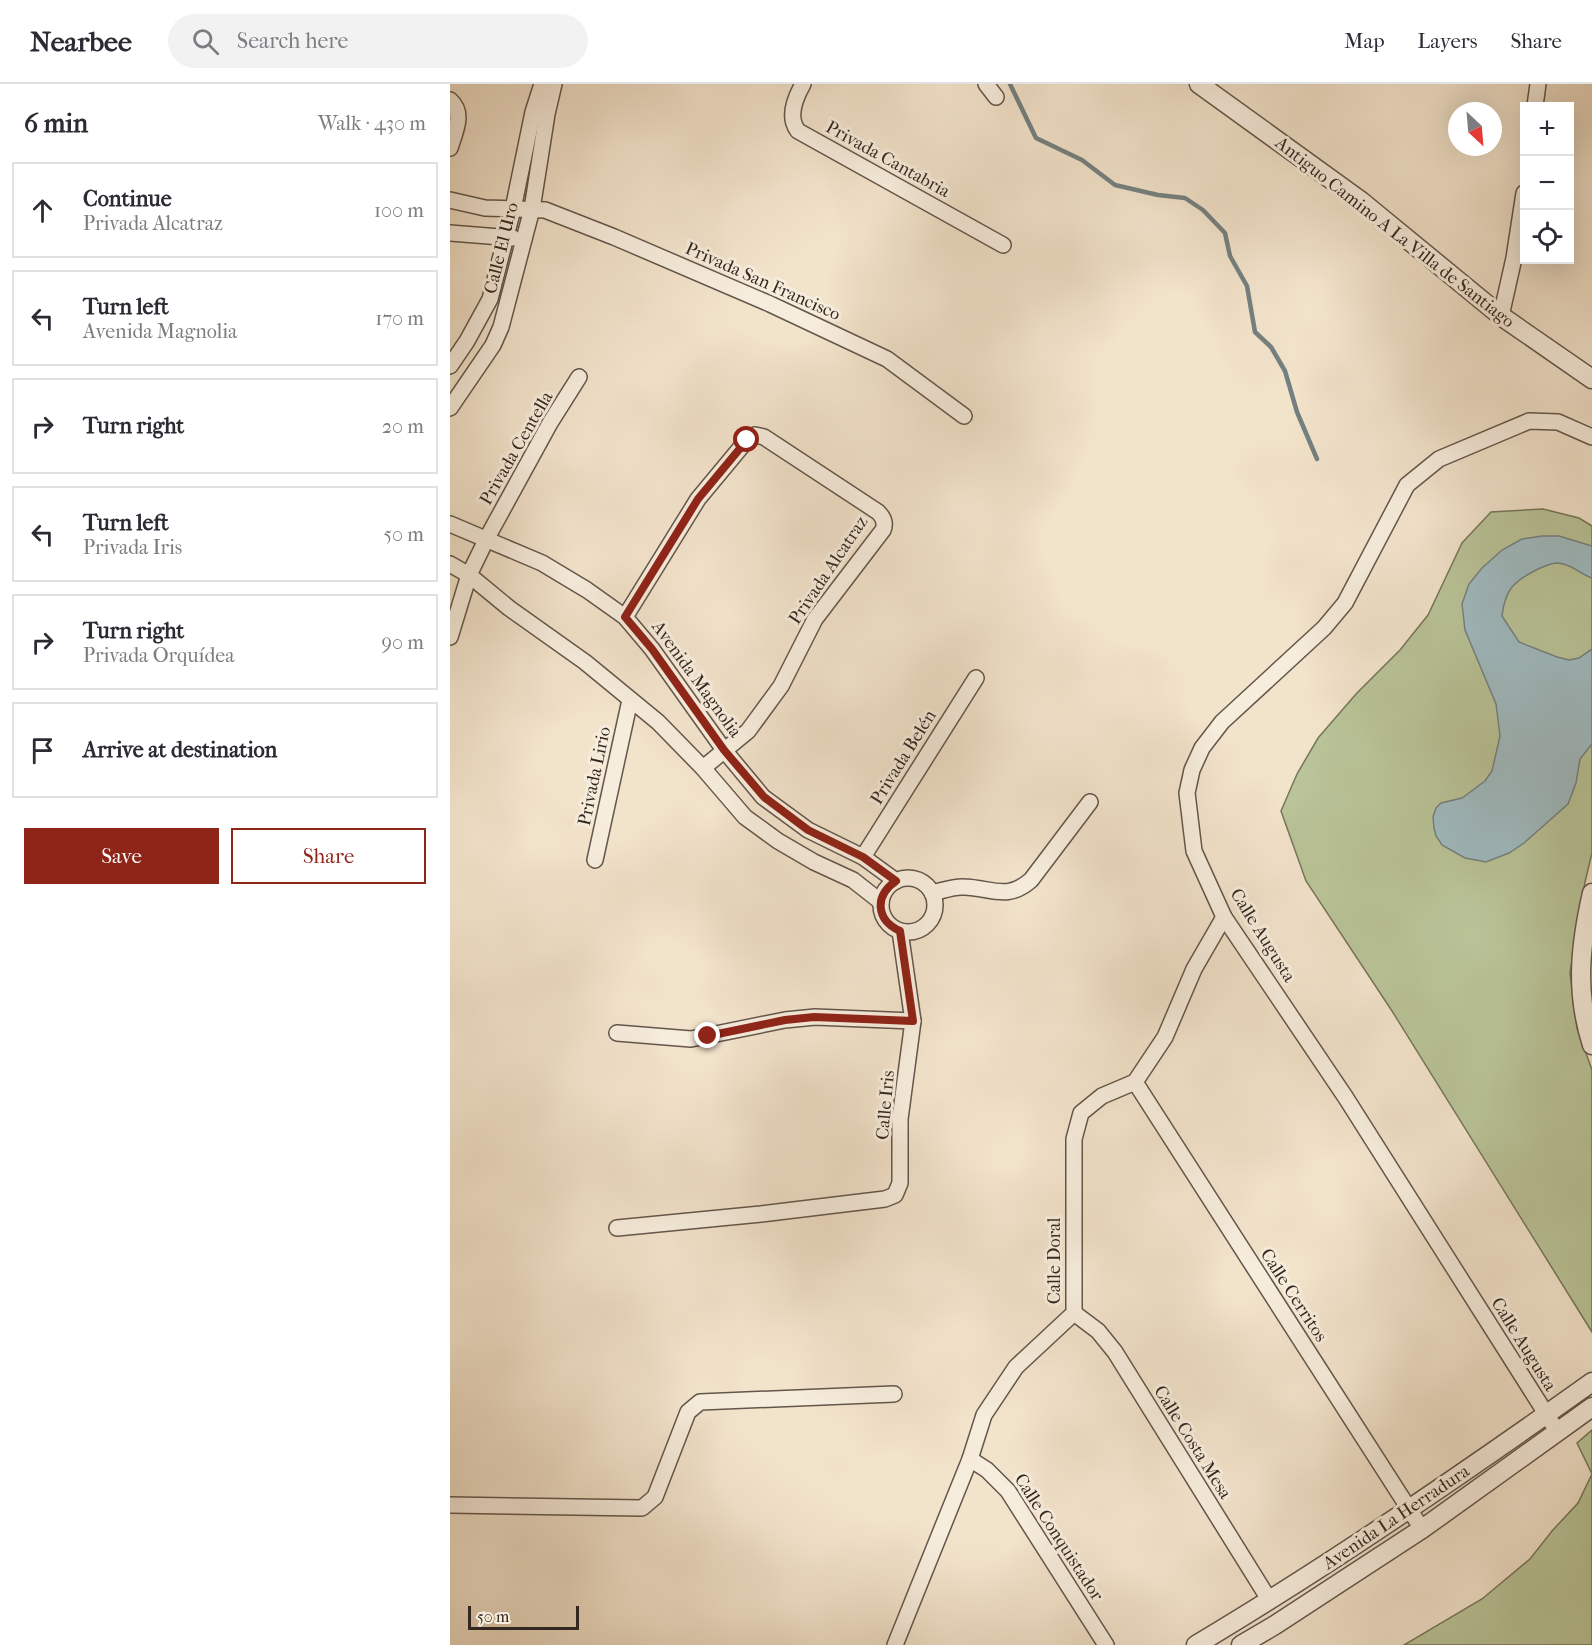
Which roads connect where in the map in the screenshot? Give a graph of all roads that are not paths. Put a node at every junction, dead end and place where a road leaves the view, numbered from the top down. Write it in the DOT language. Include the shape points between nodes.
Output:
graph roads {
  1 [pos="542,84"];
  2 [pos="554,84"];
  3 [pos="803,84"];
  4 [pos="986,84"];
  5 [pos="1199,84"];
  6 [pos="1538,84"];
  7 [pos="996,97"];
  8 [pos="1536,102"];
  9 [pos="453,104"];
  10 [pos="450,148"];
  11 [pos="450,200"];
  12 [pos="485,208"];
  13 [pos="513,209"];
  14 [pos="532,209"];
  15 [pos="1521,210"];
  16 [pos="450,233"];
  17 [pos="476,235"];
  18 [pos="505,237"];
  19 [pos="523,238"];
  20 [pos="1003,245"];
  21 [pos="1502,316"];
  22 [pos="450,366"];
  23 [pos="579,377"];
  24 [pos="1592,379"];
  25 [pos="450,408"];
  26 [pos="964,416"];
  27 [pos="1592,438"];
  28 [pos="450,524"];
  29 [pos="487,538"];
  30 [pos="450,564"];
  31 [pos="469,575"];
  32 [pos="625,617"];
  33 [pos="450,637"];
  34 [pos="976,678"];
  35 [pos="630,700"];
  36 [pos="724,750"];
  37 [pos="703,768"];
  38 [pos="1090,802"];
  39 [pos="863,857"];
  40 [pos="595,860"];
  41 [pos="896,881"];
  42 [pos="932,893"];
  43 [pos="1592,893"];
  44 [pos="880,902"];
  45 [pos="1224,917"];
  46 [pos="900,931"];
  47 [pos="913,1021"];
  48 [pos="617,1032"];
  49 [pos="1592,1045"];
  50 [pos="1134,1082"];
  51 [pos="617,1228"];
  52 [pos="1074,1313"];
  53 [pos="1592,1382"];
  54 [pos="894,1394"];
  55 [pos="1592,1407"];
  56 [pos="1546,1415"];
  57 [pos="1557,1431"];
  58 [pos="970,1459"];
  59 [pos="450,1505"];
  60 [pos="1408,1509"];
  61 [pos="1422,1529"];
  62 [pos="1270,1601"];
  63 [pos="898,1644"];
  64 [pos="1106,1645"];
  65 [pos="1196,1645"];
  66 [pos="1240,1645"];
  1 -- 13 [label="street, Calle El Uro"];
  2 -- 14 [label="street, Calle El Uro"];
  3 -- 20 [label="street, Privada Cantabria" via="792,115 798,132"];
  4 -- 7 [label="street"];
  5 -- 21 [label="street, Antiguo Camino A La Villa de Santiago" via="1361,201"];
  6 -- 8 [label="street"];
  9 -- 10 [label="street" via="457,124"];
  11 -- 12 [label="street, Privada San Francisco"];
  12 -- 13 [label="street, Privada San Francisco"];
  12 -- 17 [label="street"];
  13 -- 14 [label="street, Privada San Francisco"];
  13 -- 18 [label="street, Calle El Uro"];
  14 -- 19 [label="street, Calle El Uro"];
  14 -- 26 [label="street, Privada San Francisco" via="545,210 614,237 830,331 887,359"];
  15 -- 21 [label="street"];
  16 -- 17 [label="street"];
  17 -- 18 [label="street"];
  18 -- 19 [label="street"];
  18 -- 22 [label="street, Calle El Uro" via="490,299"];
  19 -- 25 [label="street, Calle El Uro" via="501,327"];
  21 -- 24 [label="street, Antiguo Camino A La Villa de Santiago"];
  23 -- 29 [label="street, Privada Centella"];
  27 -- 45 [label="street, Calle Augusta" via="1558,422 1529,421 1439,459 1407,485 1345,603 1324,628 1222,722 1202,748 1187,793 1194,851"];
  28 -- 29 [label="street, Avenida Magnolia"];
  29 -- 31 [label="street, Privada Centella"];
  29 -- 32 [label="street, Avenida Magnolia" via="542,562"];
  30 -- 31 [label="street"];
  31 -- 33 [label="street, Privada Centella"];
  31 -- 35 [label="street"];
  32 -- 36 [label="street, Avenida Magnolia"];
  32 -- 36 [label="street, Privada Alcatraz" via="698,499 754,435 764,437 881,516 883,530 815,619 781,686 748,731"];
  34 -- 39 [label="street, Privada Belén"];
  35 -- 37 [label="street"];
  35 -- 40 [label="street, Privada Lirio"];
  36 -- 37 [label="street, Privada Alcatraz"];
  36 -- 39 [label="street, Avenida Magnolia" via="773,804 808,830"];
  37 -- 44 [label="street" via="745,817 778,841 853,880"];
  38 -- 42 [label="street" via="1023,887 1004,893 963,886"];
  39 -- 41 [label="street, Avenida Magnolia"];
  41 -- 42 [label="street" via="912,878"];
  41 -- 44 [label="street"];
  42 -- 46 [label="street" via="934,910 926,925 918,930"];
  43 -- 49 [label="street" via="1581,947 1580,993"];
  44 -- 46 [label="street" via="885,920"];
  45 -- 50 [label="street" via="1194,969 1165,1037"];
  45 -- 56 [label="street, Calle Augusta" via="1346,1098"];
  46 -- 47 [label="street, Calle Iris"];
  47 -- 48 [label="street" via="814,1017 691,1039"];
  47 -- 51 [label="street, Calle Iris" via="900,1119 900,1183 892,1197"];
  50 -- 52 [label="street, Calle Doral" via="1088,1105 1076,1125"];
  50 -- 60 [label="street, Calle Cerritos"];
  52 -- 58 [label="street, Calle Doral" via="1016,1367 998,1391 984,1415"];
  52 -- 62 [label="street, Calle Costa Mesa" via="1098,1331 1114,1352"];
  53 -- 56 [label="street, Avenida La Herradura"];
  54 -- 59 [label="street" via="700,1402 688,1412 655,1497 642,1508"];
  55 -- 57 [label="street, Avenida La Herradura"];
  56 -- 57 [label="street, Calle Augusta"];
  56 -- 60 [label="street, Avenida La Herradura"];
  57 -- 61 [label="street, Avenida La Herradura"];
  58 -- 63 [label="street, Calle Doral"];
  58 -- 64 [label="street, Calle Conquistador" via="1008,1491"];
  60 -- 61 [label="street, Calle Cerritos"];
  60 -- 62 [label="street, Avenida La Herradura"];
  61 -- 66 [label="street, Avenida La Herradura"];
  62 -- 65 [label="street, Avenida La Herradura"];
}
